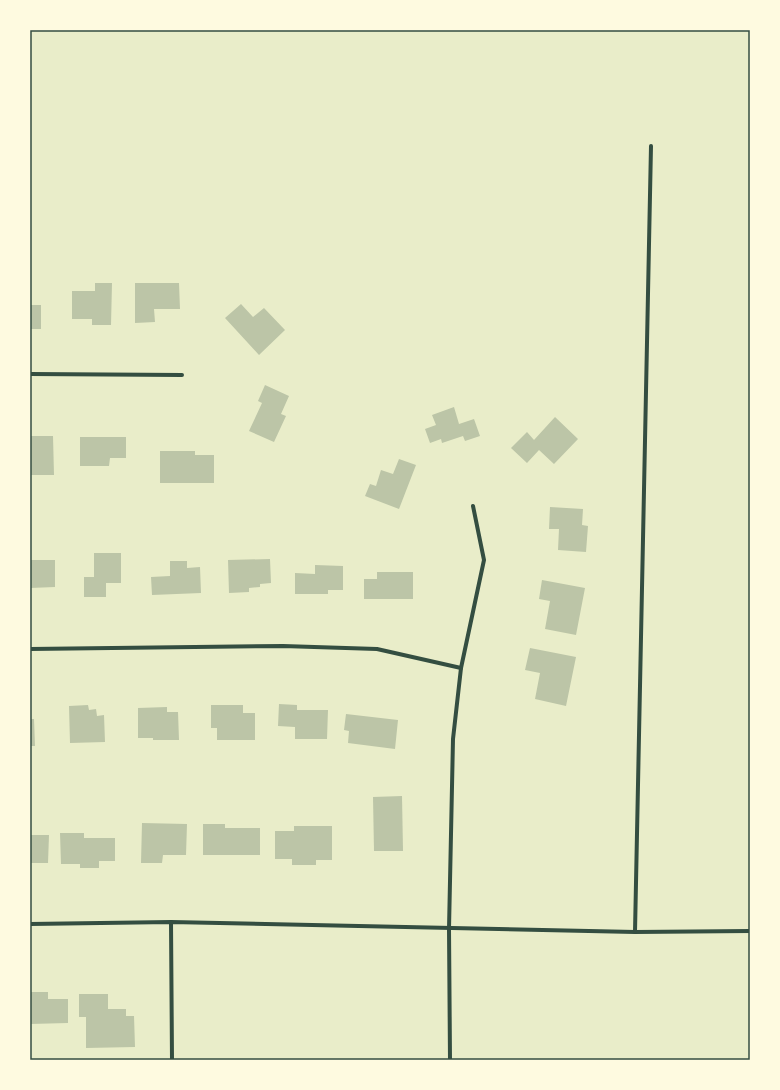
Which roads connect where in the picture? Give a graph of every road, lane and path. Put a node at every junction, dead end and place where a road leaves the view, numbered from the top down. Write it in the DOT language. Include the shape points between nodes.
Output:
graph roads {
  1 [pos="651,146"];
  2 [pos="30,374"];
  3 [pos="182,375"];
  4 [pos="473,506"];
  5 [pos="30,649"];
  6 [pos="461,668"];
  7 [pos="171,922"];
  8 [pos="30,924"];
  9 [pos="449,929"];
  10 [pos="750,931"];
  11 [pos="635,932"];
  12 [pos="172,1060"];
  13 [pos="450,1060"];
  1 -- 11 [label="street"];
  2 -- 3 [label="street"];
  4 -- 6 [label="street" via="484,560"];
  5 -- 6 [label="street" via="283,646 377,649"];
  6 -- 9 [label="street" via="453,738"];
  7 -- 8 [label="street"];
  7 -- 9 [label="street"];
  7 -- 12 [label="street"];
  9 -- 11 [label="street"];
  9 -- 13 [label="street"];
  10 -- 11 [label="street"];
}
